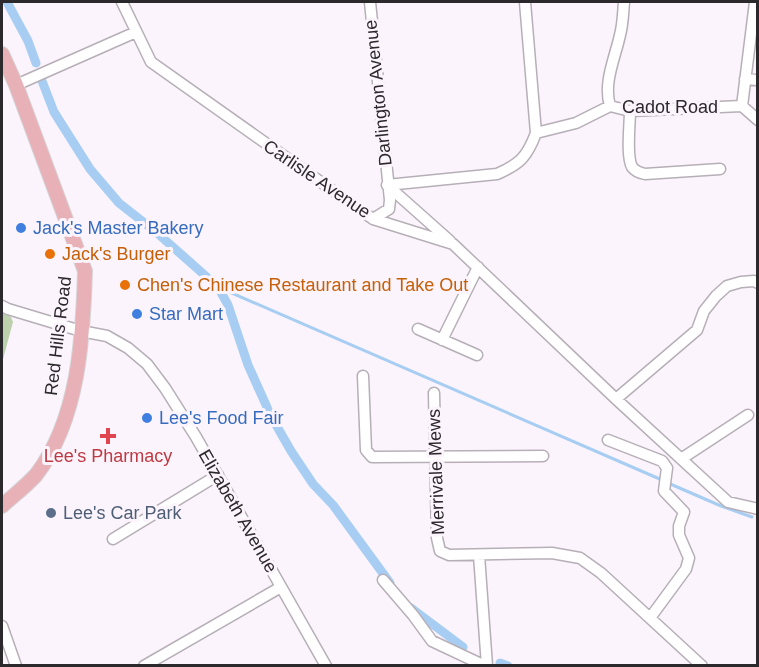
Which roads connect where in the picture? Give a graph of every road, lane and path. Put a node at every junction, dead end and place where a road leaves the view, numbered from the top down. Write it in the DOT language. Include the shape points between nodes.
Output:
graph roads {
  1 [pos="122,2"];
  2 [pos="368,2"];
  3 [pos="525,2"];
  4 [pos="624,2"];
  5 [pos="755,2"];
  6 [pos="136,32"];
  7 [pos="2,54"];
  8 [pos="745,79"];
  9 [pos="758,80"];
  10 [pos="16,85"];
  11 [pos="610,106"];
  12 [pos="742,106"];
  13 [pos="630,111"];
  14 [pos="758,120"];
  15 [pos="536,133"];
  16 [pos="720,169"];
  17 [pos="387,184"];
  18 [pos="373,219"];
  19 [pos="453,244"];
  20 [pos="478,267"];
  21 [pos="758,283"];
  22 [pos="2,306"];
  23 [pos="418,329"];
  24 [pos="81,331"];
  25 [pos="442,340"];
  26 [pos="477,355"];
  27 [pos="363,375"];
  28 [pos="434,393"];
  29 [pos="616,399"];
  30 [pos="747,415"];
  31 [pos="608,440"];
  32 [pos="669,448"];
  33 [pos="435,456"];
  34 [pos="543,456"];
  35 [pos="654,458"];
  36 [pos="681,459"];
  37 [pos="218,475"];
  38 [pos="2,506"];
  39 [pos="758,509"];
  40 [pos="113,539"];
  41 [pos="479,555"];
  42 [pos="382,580"];
  43 [pos="281,587"];
  44 [pos="650,618"];
  45 [pos="2,626"];
  46 [pos="150,664"];
  47 [pos="16,666"];
  48 [pos="326,666"];
  49 [pos="486,666"];
  50 [pos="702,666"];
  1 -- 6 [label="street, Carlisle Avenue"];
  2 -- 17 [label="street, Darlington Avenue"];
  3 -- 15 [label="street"];
  4 -- 11 [label="street" via="621,34 611,68"];
  5 -- 8 [label="street"];
  6 -- 10 [label="street"];
  6 -- 18 [label="street, Carlisle Avenue" via="151,62"];
  7 -- 10 [label="main road, Red Hills Road"];
  8 -- 9 [label="street"];
  8 -- 12 [label="street"];
  10 -- 24 [label="main road, Red Hills Road" via="85,271"];
  11 -- 13 [label="street, Cadot Road"];
  11 -- 15 [label="street, Cadot Road" via="576,123"];
  12 -- 13 [label="street, Cadot Road"];
  12 -- 14 [label="street, Cadot Road"];
  13 -- 16 [label="street" via="633,169 645,174"];
  15 -- 17 [label="street" via="524,157 497,174"];
  17 -- 18 [label="street, Darlington Avenue" via="389,209"];
  17 -- 19 [label="street"];
  18 -- 19 [label="street, Carlisle Avenue"];
  19 -- 20 [label="street, Carlisle Avenue"];
  20 -- 25 [label="street"];
  20 -- 29 [label="street, Carlisle Avenue"];
  21 -- 29 [label="street" via="727,286 704,311 697,330"];
  22 -- 24 [label="street, Elizabeth Avenue"];
  23 -- 25 [label="street"];
  24 -- 37 [label="street, Elizabeth Avenue" via="107,336 147,364"];
  24 -- 38 [label="main road, Red Hills Road" via="65,420 50,454 35,476"];
  25 -- 26 [label="street"];
  27 -- 33 [label="street" via="369,455"];
  28 -- 33 [label="street, Merrivale Mews"];
  29 -- 32 [label="street, Carlisle Avenue"];
  30 -- 36 [label="street"];
  31 -- 35 [label="street"];
  32 -- 35 [label="street"];
  32 -- 36 [label="street, Carlisle Avenue"];
  33 -- 34 [label="street"];
  33 -- 41 [label="street, Merrivale Mews" via="440,551 449,555"];
  35 -- 44 [label="street" via="667,468 666,495 684,512 679,535 689,558 686,569"];
  36 -- 39 [label="street, Carlisle Avenue" via="728,502"];
  37 -- 40 [label="street"];
  37 -- 43 [label="street, Elizabeth Avenue"];
  41 -- 44 [label="street" via="552,553 580,558"];
  41 -- 49 [label="street"];
  42 -- 49 [label="street" via="432,641"];
  43 -- 46 [label="street"];
  43 -- 48 [label="street, Elizabeth Avenue"];
  44 -- 50 [label="street"];
  45 -- 47 [label="street"];
}
